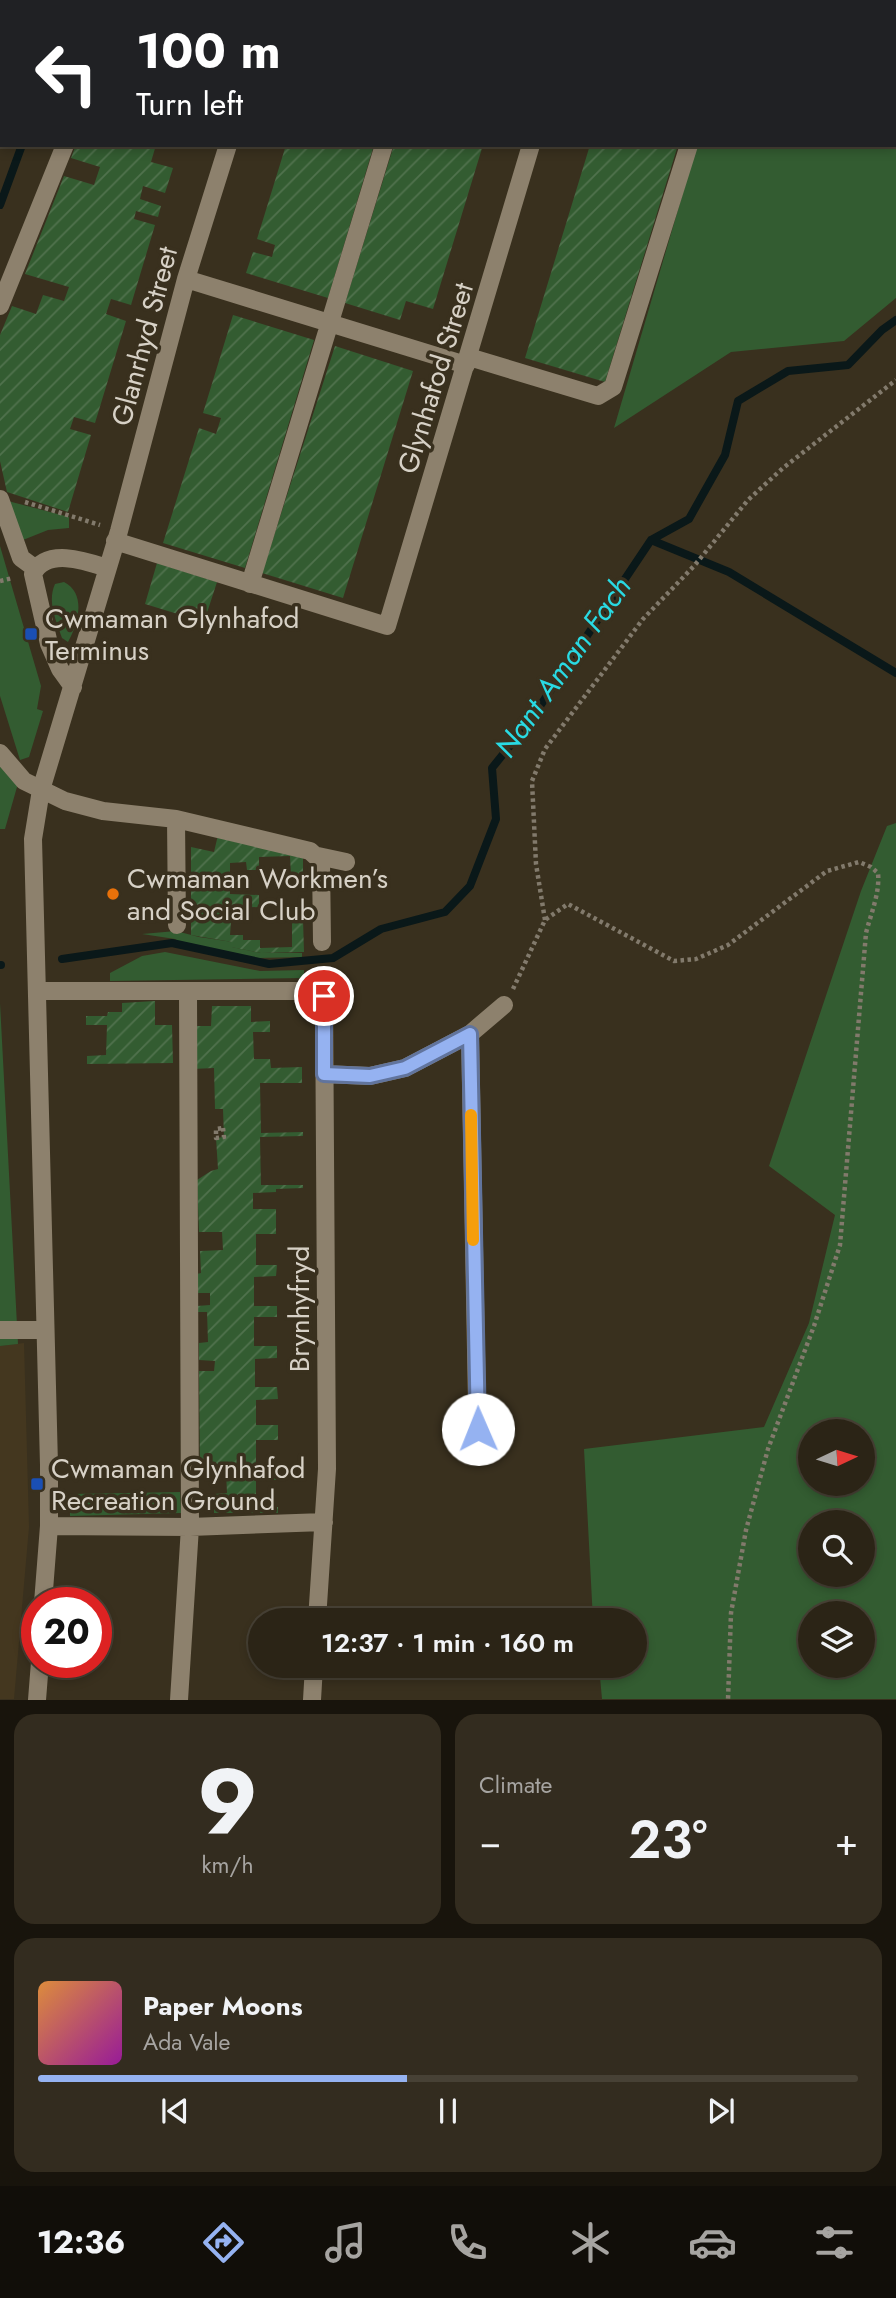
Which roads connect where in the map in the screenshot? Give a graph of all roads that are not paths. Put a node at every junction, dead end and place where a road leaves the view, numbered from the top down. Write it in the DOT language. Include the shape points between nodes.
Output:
graph roads {
  1 [pos="64,147"];
  2 [pos="227,147"];
  3 [pos="383,147"];
  4 [pos="530,147"];
  5 [pos="689,147"];
  6 [pos="186,279"];
  7 [pos="0,306"];
  8 [pos="330,323"];
  9 [pos="468,361"];
  10 [pos="0,499"];
  11 [pos="117,536"];
  12 [pos="107,568"];
  13 [pos="36,569"];
  14 [pos="250,584"];
  15 [pos="73,687"];
  16 [pos="0,753"];
  17 [pos="41,790"];
  18 [pos="176,819"];
  19 [pos="318,856"];
  20 [pos="346,862"];
  21 [pos="177,925"];
  22 [pos="321,942"];
  23 [pos="37,990"];
  24 [pos="188,991"];
  25 [pos="504,1005"];
  26 [pos="470,1034"];
  27 [pos="324,1074"];
  28 [pos="0,1330"];
  29 [pos="45,1331"];
  30 [pos="478,1456"];
  31 [pos="324,1522"];
  32 [pos="48,1525"];
  33 [pos="190,1527"];
  34 [pos="44,1587"];
  35 [pos="318,1608"];
  36 [pos="39,1678"];
  37 [pos="313,1678"];
  38 [pos="37,1699"];
  39 [pos="179,1699"];
  40 [pos="312,1699"];
  1 -- 7 [label="street"];
  2 -- 6 [label="street, Glanrhyd Street"];
  3 -- 8 [label="street"];
  4 -- 9 [label="street, Glynhafod Street"];
  5 -- 9 [label="street" via="613,387 598,396"];
  6 -- 8 [label="street"];
  6 -- 11 [label="street, Glanrhyd Street"];
  8 -- 9 [label="street"];
  8 -- 14 [label="street"];
  9 -- 14 [label="street, Glynhafod Street" via="387,626"];
  10 -- 13 [label="street" via="21,558"];
  11 -- 12 [label="street, Glanrhyd Street"];
  11 -- 14 [label="street"];
  12 -- 13 [label="street" via="66,558"];
  12 -- 15 [label="street, Glanrhyd Street"];
  13 -- 15 [label="street" via="33,580 49,644"];
  15 -- 17 [label="street, Glanrhyd Street"];
  16 -- 17 [label="street" via="24,781"];
  17 -- 18 [label="street" via="103,811"];
  17 -- 23 [label="street, Glanrhyd Street" via="33,839"];
  18 -- 19 [label="street"];
  18 -- 21 [label="street"];
  19 -- 20 [label="street"];
  19 -- 22 [label="street"];
  23 -- 24 [label="street"];
  23 -- 29 [label="street, Glanrhyd Street"];
  24 -- 27 [label="street, Brynhyfryd" via="297,991 324,996"];
  24 -- 33 [label="street"];
  25 -- 26 [label="street"];
  26 -- 27 [label="street" via="405,1068 370,1076"];
  26 -- 30 [label="street"];
  27 -- 31 [label="street, Brynhyfryd"];
  28 -- 29 [label="street"];
  29 -- 32 [label="street, Glanrhyd Street"];
  31 -- 33 [label="street"];
  31 -- 35 [label="street, Brynhyfryd"];
  32 -- 33 [label="street"];
  32 -- 34 [label="street, Glanrhyd Street"];
  33 -- 39 [label="street"];
  36 -- 38 [label="street"];
  37 -- 40 [label="street"];
}
